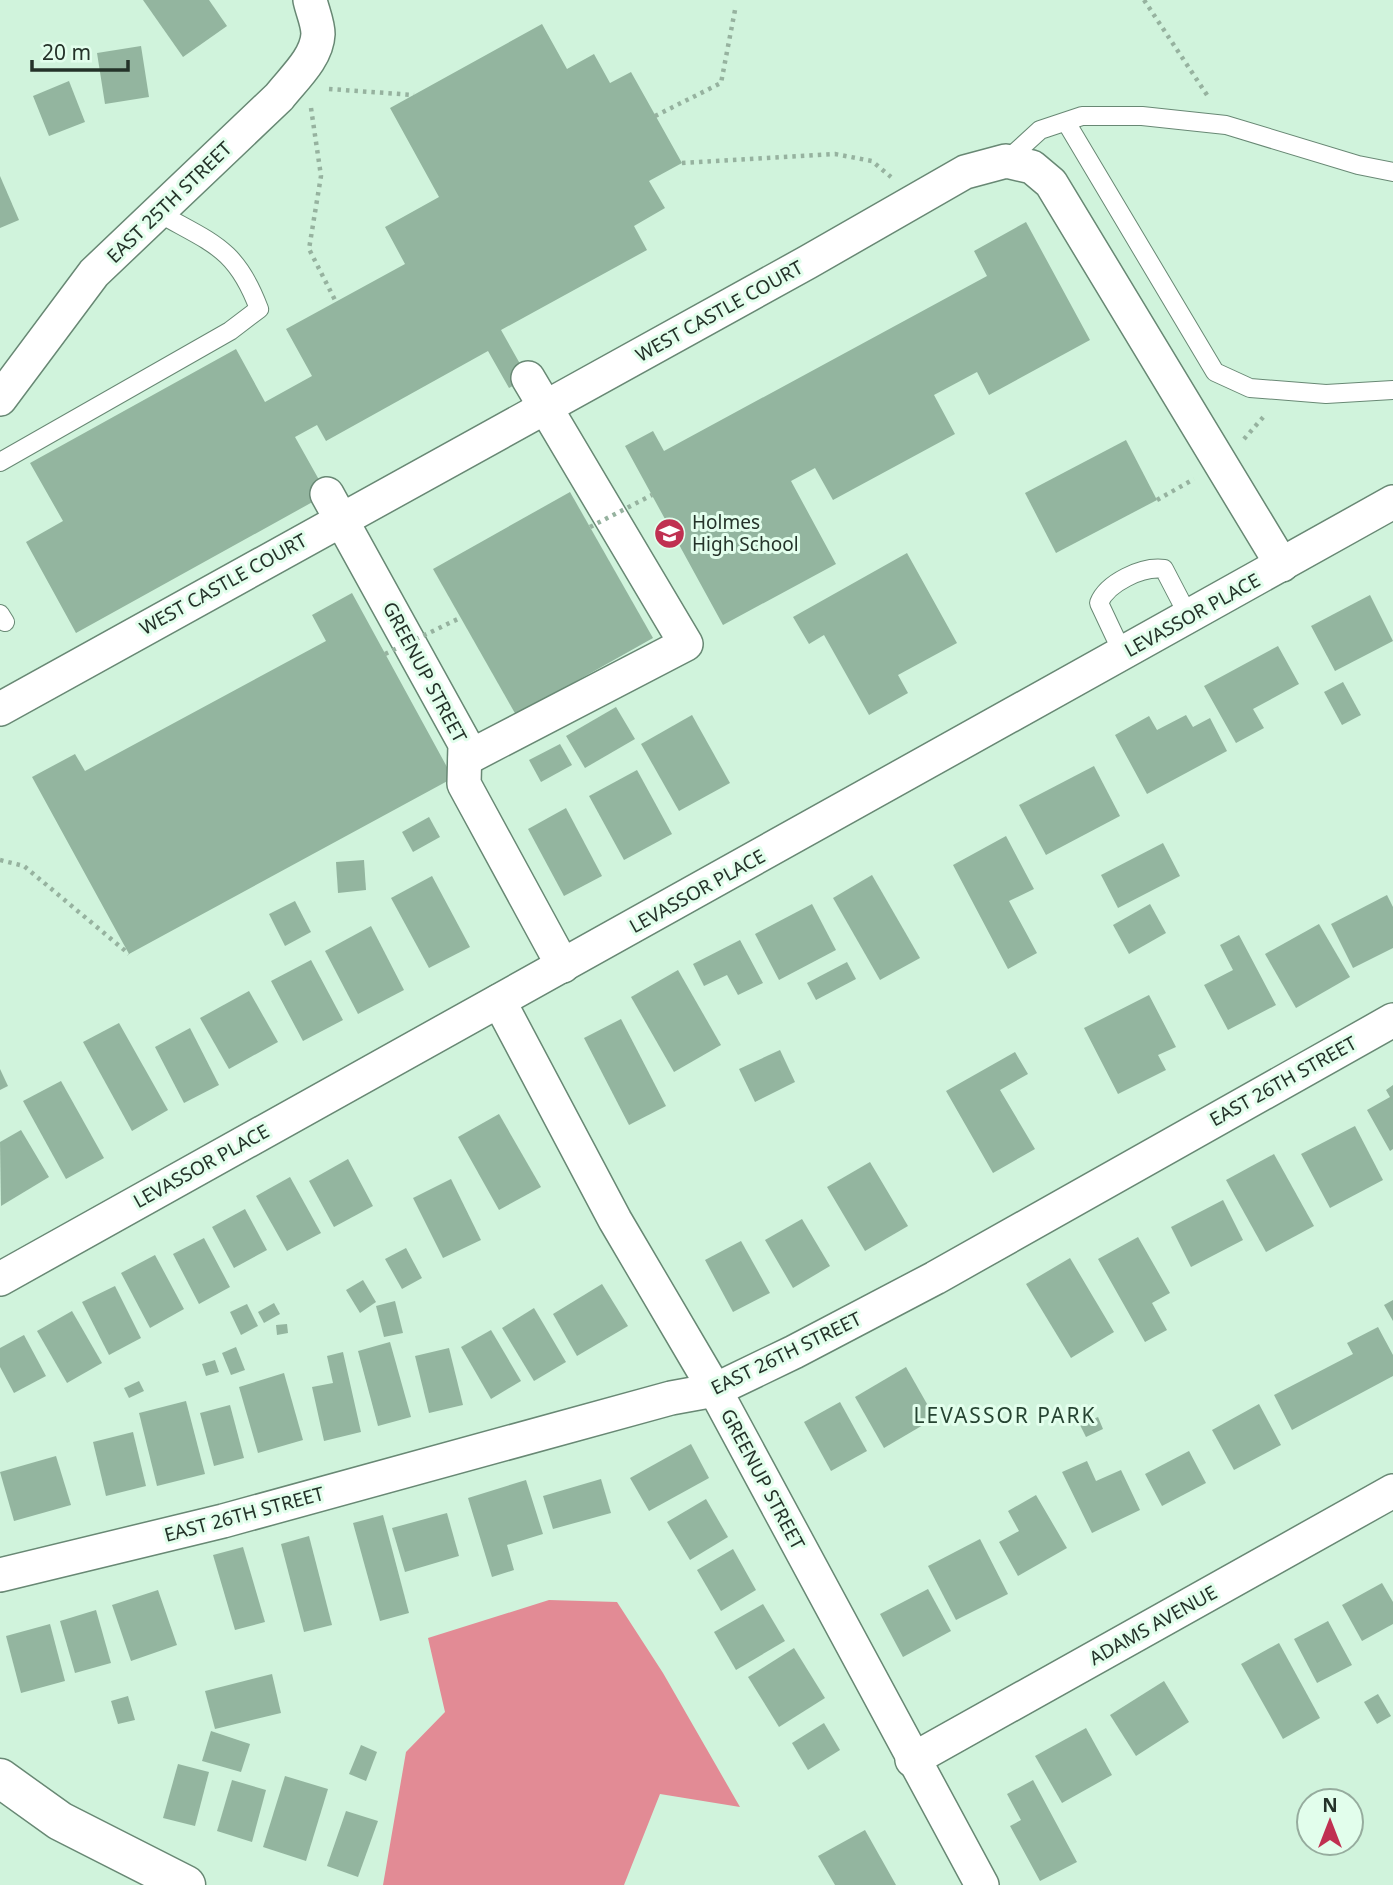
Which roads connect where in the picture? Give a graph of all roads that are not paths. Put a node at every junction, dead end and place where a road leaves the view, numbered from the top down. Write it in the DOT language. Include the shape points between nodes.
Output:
graph roads {
  1 [pos="310,0"];
  2 [pos="1066,122"];
  3 [pos="1006,161"];
  4 [pos="1393,172"];
  5 [pos="157,212"];
  6 [pos="1393,390"];
  7 [pos="536,392"];
  8 [pos="0,400"];
  9 [pos="0,462"];
  10 [pos="1393,502"];
  11 [pos="334,506"];
  12 [pos="1282,565"];
  13 [pos="1189,617"];
  14 [pos="1123,654"];
  15 [pos="0,709"];
  16 [pos="465,771"];
  17 [pos="563,966"];
  18 [pos="499,1001"];
  19 [pos="1393,1020"];
  20 [pos="0,1279"];
  21 [pos="715,1390"];
  22 [pos="1393,1491"];
  23 [pos="0,1576"];
  24 [pos="912,1760"];
  25 [pos="0,1778"];
  26 [pos="186,1885"];
  27 [pos="982,1885"];
  1 -- 5 [label="street, EAST 25TH STREET" via="318,33 306,77"];
  2 -- 3 [label="lane" via="1040,130"];
  2 -- 4 [label="lane" via="1082,116 1142,116 1226,125"];
  2 -- 6 [label="lane" via="1215,372 1250,388 1326,394"];
  3 -- 7 [label="street, WEST CASTLE COURT" via="965,172"];
  3 -- 12 [label="street" via="1032,167 1051,183"];
  5 -- 8 [label="street, EAST 25TH STREET" via="94,273"];
  5 -- 9 [label="lane" via="228,253 248,280 259,309 230,331"];
  7 -- 11 [label="street, WEST CASTLE COURT"];
  7 -- 16 [label="street" via="686,644"];
  10 -- 12 [label="street, LEVASSOR PLACE"];
  11 -- 15 [label="street, WEST CASTLE COURT"];
  11 -- 16 [label="street, GREENUP STREET" via="466,744"];
  12 -- 13 [label="street, LEVASSOR PLACE"];
  13 -- 14 [label="street, LEVASSOR PLACE"];
  13 -- 14 [label="lane" via="1164,569 1154,568 1116,584 1104,591 1098,603"];
  14 -- 17 [label="street, LEVASSOR PLACE"];
  16 -- 17 [label="street, GREENUP STREET"];
  17 -- 18 [label="street, LEVASSOR PLACE"];
  18 -- 20 [label="street, LEVASSOR PLACE"];
  18 -- 21 [label="street, GREENUP STREET" via="615,1220"];
  19 -- 21 [label="street, EAST 26TH STREET" via="935,1278"];
  21 -- 23 [label="street, EAST 26TH STREET"];
  21 -- 24 [label="street, GREENUP STREET"];
  22 -- 24 [label="street, ADAMS AVENUE"];
  24 -- 27 [label="street, GREENUP STREET"];
  25 -- 26 [label="main road" via="60,1821"];
}
